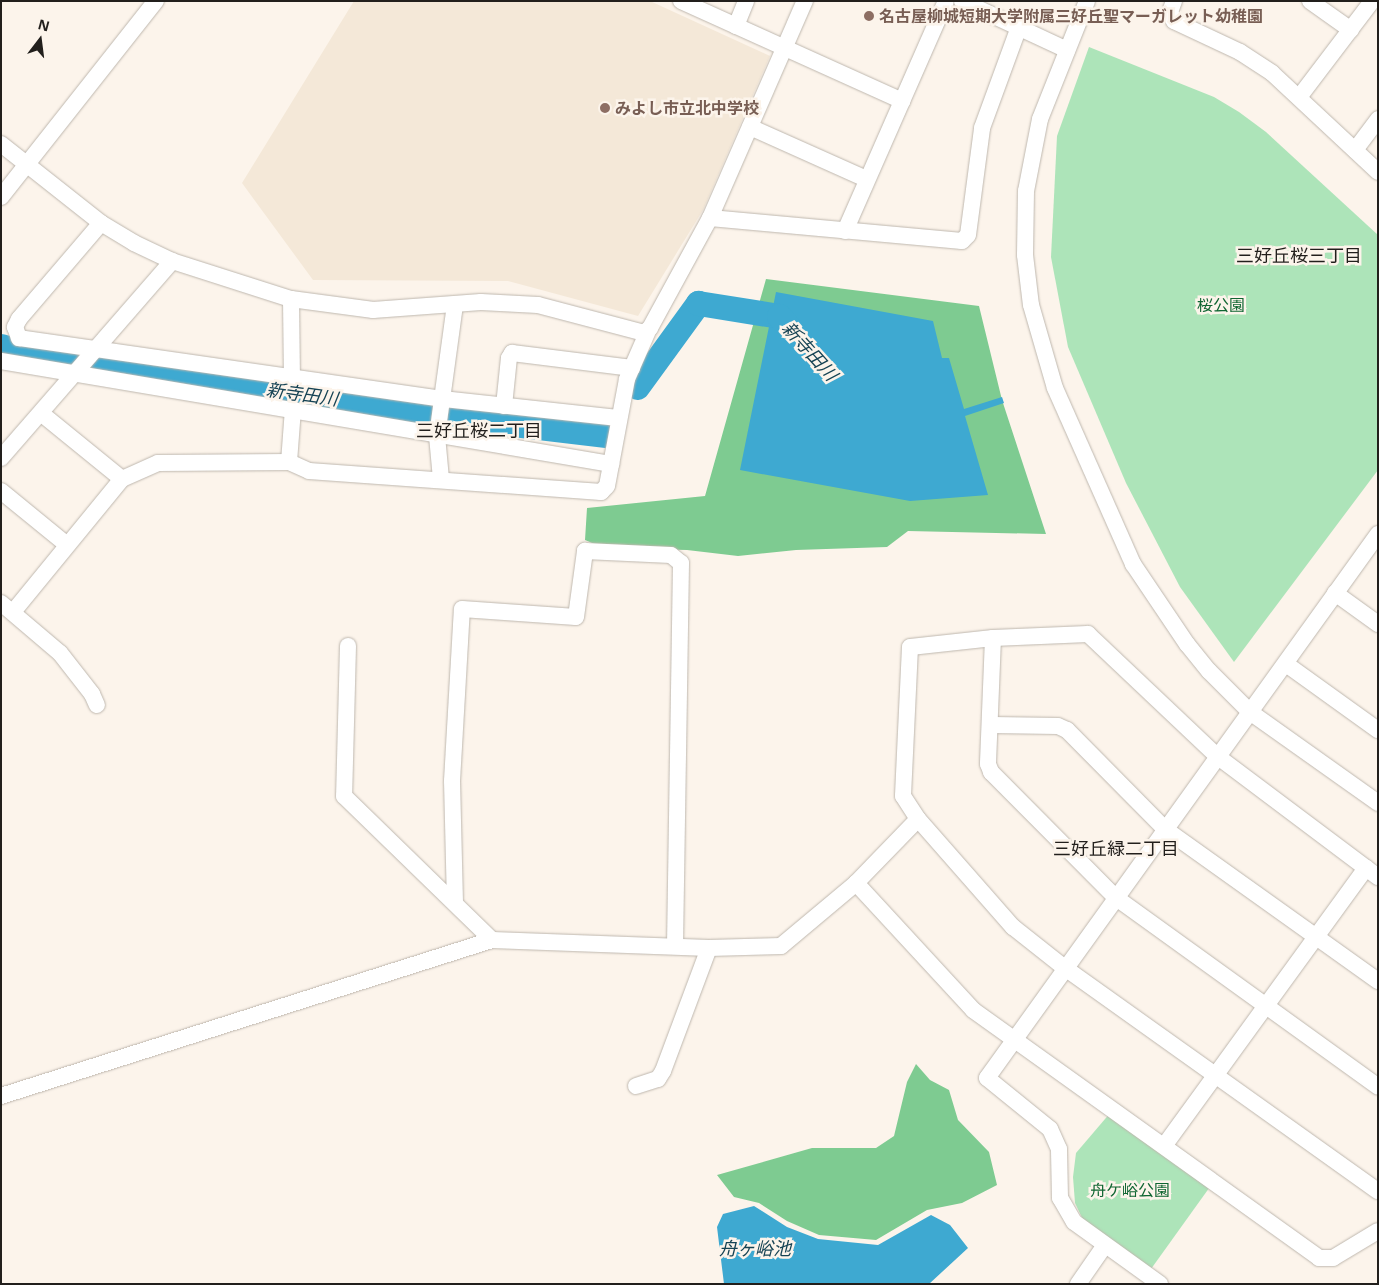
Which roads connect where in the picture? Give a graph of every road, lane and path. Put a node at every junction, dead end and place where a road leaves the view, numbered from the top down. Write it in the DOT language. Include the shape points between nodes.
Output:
graph roads {
  1 [pos="156,1"];
  2 [pos="682,1"];
  3 [pos="746,1"];
  4 [pos="805,1"];
  5 [pos="946,1"];
  6 [pos="962,1"];
  7 [pos="1087,1"];
  8 [pos="1174,1"];
  9 [pos="1310,1"];
  10 [pos="1372,1"];
  11 [pos="736,26"];
  12 [pos="1019,27"];
  13 [pos="1351,30"];
  14 [pos="784,49"];
  15 [pos="1067,50"];
  16 [pos="1300,96"];
  17 [pos="902,101"];
  18 [pos="1378,119"];
  19 [pos="750,127"];
  20 [pos="1,144"];
  21 [pos="1355,150"];
  22 [pos="27,165"];
  23 [pos="1378,172"];
  24 [pos="866,179"];
  25 [pos="1,197"];
  26 [pos="710,218"];
  27 [pos="101,223"];
  28 [pos="845,231"];
  29 [pos="172,261"];
  30 [pos="291,298"];
  31 [pos="455,304"];
  32 [pos="648,331"];
  33 [pos="97,350"];
  34 [pos="1,361"];
  35 [pos="632,368"];
  36 [pos="77,374"];
  37 [pos="292,376"];
  38 [pos="443,399"];
  39 [pos="504,406"];
  40 [pos="293,409"];
  41 [pos="42,414"];
  42 [pos="617,418"];
  43 [pos="437,436"];
  44 [pos="1,458"];
  45 [pos="289,462"];
  46 [pos="611,464"];
  47 [pos="122,479"];
  48 [pos="440,479"];
  49 [pos="1,491"];
  50 [pos="1378,534"];
  51 [pos="66,544"];
  52 [pos="1335,593"];
  53 [pos="7,607"];
  54 [pos="1378,624"];
  55 [pos="993,638"];
  56 [pos="348,646"];
  57 [pos="1286,664"];
  58 [pos="97,705"];
  59 [pos="1250,712"];
  60 [pos="992,725"];
  61 [pos="1378,730"];
  62 [pos="1218,757"];
  63 [pos="1378,803"];
  64 [pos="918,820"];
  65 [pos="1165,829"];
  66 [pos="1372,872"];
  67 [pos="856,883"];
  68 [pos="1115,897"];
  69 [pos="455,903"];
  70 [pos="1316,936"];
  71 [pos="492,940"];
  72 [pos="675,946"];
  73 [pos="709,948"];
  74 [pos="1065,968"];
  75 [pos="1378,981"];
  76 [pos="1266,1008"];
  77 [pos="1014,1039"];
  78 [pos="1216,1076"];
  79 [pos="636,1086"];
  80 [pos="1378,1087"];
  81 [pos="1,1096"];
  82 [pos="1164,1146"];
  83 [pos="1378,1191"];
  84 [pos="1378,1231"];
  85 [pos="1105,1245"];
  86 [pos="1078,1284"];
  87 [pos="1160,1284"];
  1 -- 22 [label="street"];
  2 -- 11 [label="street"];
  3 -- 11 [label="street"];
  4 -- 14 [label="street"];
  5 -- 17 [label="street"];
  6 -- 12 [label="street"];
  7 -- 15 [label="street"];
  8 -- 16 [label="street" via="1170,12 1178,24 1240,52"];
  9 -- 13 [label="street"];
  10 -- 13 [label="street"];
  11 -- 14 [label="street"];
  12 -- 15 [label="street"];
  12 -- 28 [label="street" via="982,128 964,240"];
  13 -- 16 [label="street"];
  14 -- 17 [label="street"];
  14 -- 19 [label="street"];
  15 -- 59 [label="street" via="1040,119 1026,191 1027,272 1041,349 1092,474 1146,588 1208,671"];
  16 -- 21 [label="street"];
  17 -- 24 [label="street"];
  18 -- 21 [label="street"];
  19 -- 24 [label="street"];
  19 -- 26 [label="street"];
  20 -- 22 [label="street"];
  21 -- 23 [label="street"];
  22 -- 25 [label="street"];
  22 -- 27 [label="street"];
  24 -- 28 [label="street"];
  26 -- 28 [label="street"];
  26 -- 32 [label="street"];
  27 -- 29 [label="street"];
  27 -- 33 [label="street" via="15,327 19,338"];
  29 -- 30 [label="street"];
  29 -- 33 [label="street"];
  30 -- 31 [label="street" via="374,310"];
  30 -- 37 [label="street"];
  31 -- 32 [label="street" via="538,305 594,317 640,333"];
  31 -- 38 [label="street"];
  32 -- 35 [label="street"];
  33 -- 36 [label="street"];
  33 -- 37 [label="street"];
  34 -- 36 [label="street"];
  35 -- 39 [label="street" via="512,353 508,358"];
  35 -- 42 [label="street"];
  36 -- 40 [label="street"];
  36 -- 41 [label="street"];
  37 -- 38 [label="street"];
  38 -- 39 [label="street"];
  38 -- 43 [label="street"];
  39 -- 42 [label="street"];
  40 -- 43 [label="street"];
  40 -- 45 [label="street"];
  41 -- 44 [label="street"];
  41 -- 47 [label="street"];
  42 -- 46 [label="street"];
  43 -- 46 [label="street"];
  43 -- 48 [label="street"];
  45 -- 47 [label="street" via="158,463"];
  45 -- 48 [label="street" via="309,471"];
  46 -- 48 [label="street" via="607,486 598,493"];
  47 -- 51 [label="street"];
  49 -- 51 [label="street"];
  50 -- 52 [label="street"];
  51 -- 53 [label="street"];
  52 -- 54 [label="street"];
  52 -- 57 [label="street"];
  53 -- 58 [label="street" via="60,653"];
  55 -- 60 [label="street"];
  55 -- 62 [label="street" via="1088,634"];
  55 -- 64 [label="street" via="910,646 904,796"];
  56 -- 69 [label="street" via="344,796"];
  57 -- 59 [label="street"];
  57 -- 61 [label="street"];
  59 -- 62 [label="street"];
  59 -- 63 [label="street"];
  60 -- 65 [label="street" via="1058,726 1067,730"];
  60 -- 68 [label="street" via="988,764 991,772"];
  62 -- 65 [label="street"];
  62 -- 66 [label="street"];
  64 -- 67 [label="street"];
  64 -- 74 [label="street" via="1012,927"];
  65 -- 68 [label="street"];
  65 -- 70 [label="street"];
  66 -- 70 [label="street"];
  67 -- 73 [label="street" via="781,946"];
  67 -- 77 [label="street" via="973,1010"];
  68 -- 74 [label="street"];
  68 -- 76 [label="street"];
  69 -- 71 [label="street"];
  69 -- 72 [label="street" via="452,781 462,609 576,617 585,551 671,555 681,563"];
  70 -- 75 [label="street"];
  70 -- 76 [label="street"];
  71 -- 72 [label="street"];
  71 -- 81 [label="street"];
  72 -- 73 [label="street"];
  73 -- 79 [label="street" via="663,1071 658,1079"];
  74 -- 77 [label="street"];
  74 -- 78 [label="street"];
  76 -- 78 [label="street"];
  76 -- 80 [label="street"];
  77 -- 82 [label="street"];
  77 -- 85 [label="street" via="987,1078 1050,1128 1059,1149 1060,1198 1065,1210 1074,1222"];
  78 -- 82 [label="street"];
  78 -- 83 [label="street"];
  82 -- 84 [label="street" via="1319,1258 1333,1258"];
  85 -- 86 [label="street"];
  85 -- 87 [label="street"];
}
